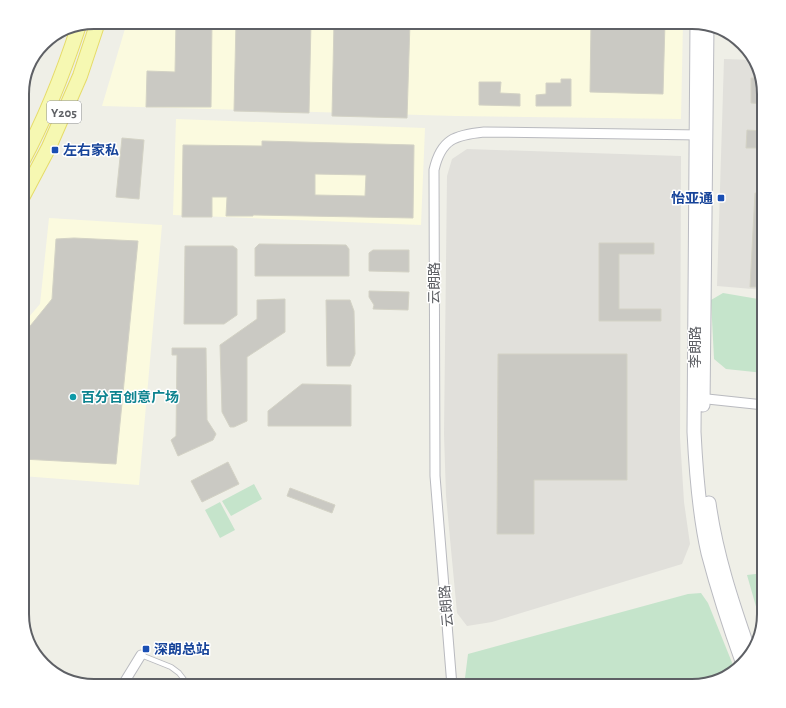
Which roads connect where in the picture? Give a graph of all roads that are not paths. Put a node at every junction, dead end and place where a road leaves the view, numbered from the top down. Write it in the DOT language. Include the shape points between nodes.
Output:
graph roads {
  1 [pos="96,29"];
  2 [pos="697,29"];
  3 [pos="77,31"];
  4 [pos="707,31"];
  5 [pos="701,135"];
  6 [pos="29,148"];
  7 [pos="29,185"];
  8 [pos="699,399"];
  9 [pos="757,404"];
  10 [pos="748,647"];
  11 [pos="141,655"];
  12 [pos="741,657"];
  13 [pos="126,679"];
  14 [pos="184,679"];
  15 [pos="451,679"];
  1 -- 7 [label="main road, Y205" via="77,83"];
  2 -- 5 [label="street, 李朗路"];
  3 -- 6 [label="main road, Y205" via="64,70"];
  4 -- 5 [label="street, 李朗路"];
  5 -- 8 [label="street, 李朗路"];
  5 -- 15 [label="street, 云朗路" via="484,132 455,138 437,157 434,170 435,476"];
  8 -- 9 [label="street"];
  8 -- 10 [label="street, 李朗路" via="711,519 728,590"];
  8 -- 12 [label="street, 李朗路" via="695,461 702,521 719,593"];
  11 -- 13 [label="street"];
  11 -- 14 [label="lane" via="171,667"];
}
